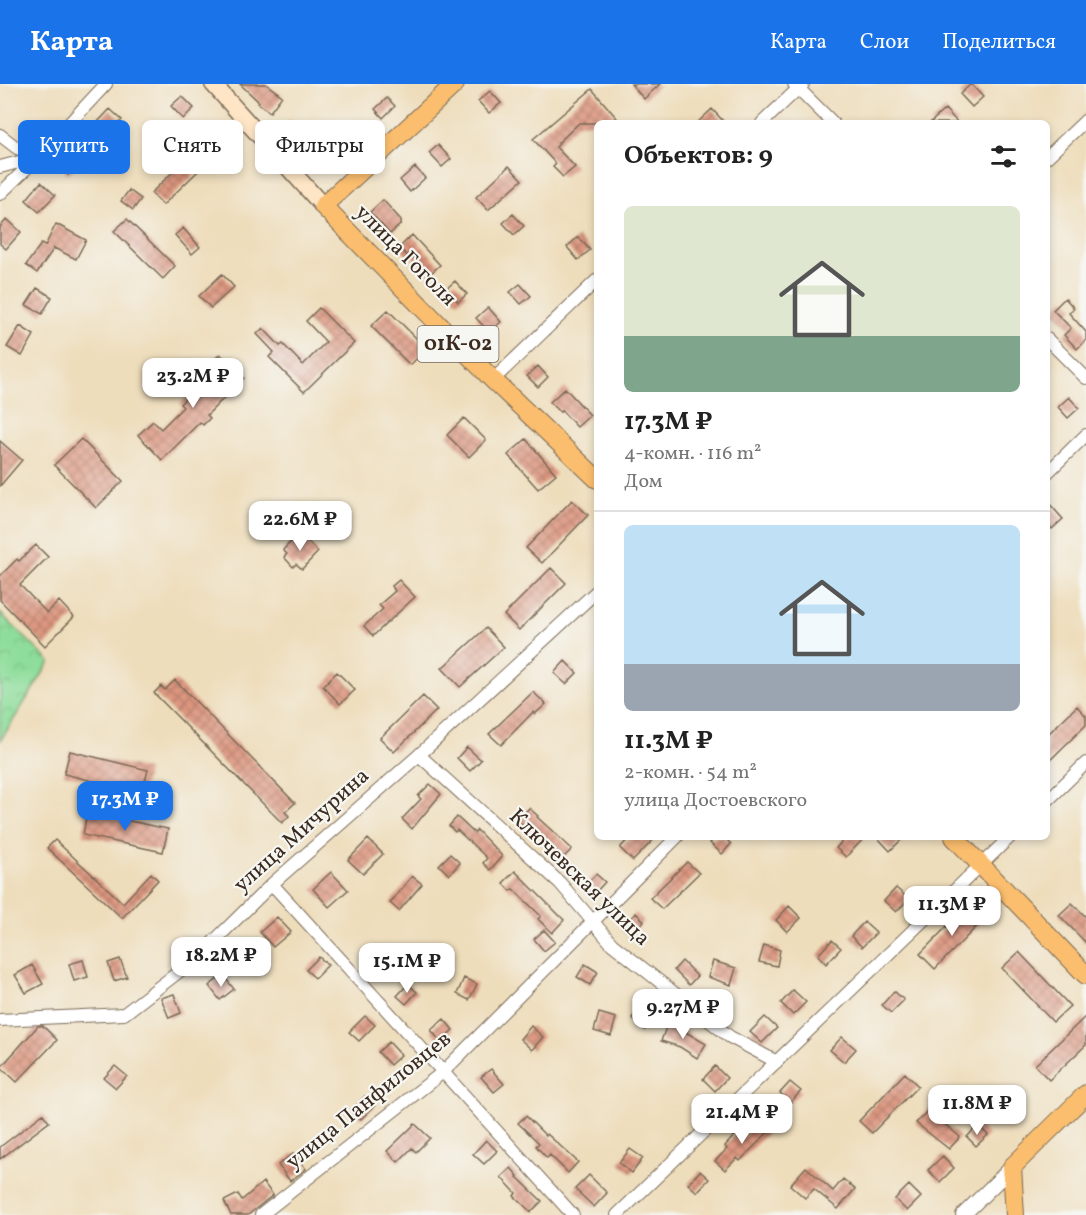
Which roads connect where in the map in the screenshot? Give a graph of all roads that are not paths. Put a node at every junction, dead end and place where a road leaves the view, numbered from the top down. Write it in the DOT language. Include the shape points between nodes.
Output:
graph roads {
  1 [pos="106,84"];
  2 [pos="213,84"];
  3 [pos="455,84"];
  4 [pos="798,85"];
  5 [pos="72,120"];
  6 [pos="765,120"];
  7 [pos="830,120"];
  8 [pos="1086,120"];
  9 [pos="0,135"];
  10 [pos="18,148"];
  11 [pos="1050,154"];
  12 [pos="18,162"];
  13 [pos="0,167"];
  14 [pos="21,174"];
  15 [pos="0,194"];
  16 [pos="323,206"];
  17 [pos="594,283"];
  18 [pos="1050,342"];
  19 [pos="1086,378"];
  20 [pos="493,380"];
  21 [pos="1086,435"];
  22 [pos="1050,470"];
  23 [pos="594,476"];
  24 [pos="594,594"];
  25 [pos="419,755"];
  26 [pos="1086,763"];
  27 [pos="1050,798"];
  28 [pos="674,840"];
  29 [pos="957,840"];
  30 [pos="1007,840"];
  31 [pos="981,865"];
  32 [pos="272,884"];
  33 [pos="593,922"];
  34 [pos="1086,975"];
  35 [pos="0,1020"];
  36 [pos="777,1062"];
  37 [pos="443,1072"];
  38 [pos="1086,1094"];
  39 [pos="1012,1167"];
  40 [pos="261,1215"];
  41 [pos="573,1215"];
  42 [pos="617,1215"];
  43 [pos="963,1215"];
  44 [pos="1015,1215"];
  1 -- 5 [label="street"];
  2 -- 16 [label="main road, улица Гоголя"];
  3 -- 16 [label="main road"];
  4 -- 6 [label="street"];
  4 -- 7 [label="street"];
  8 -- 11 [label="street"];
  9 -- 10 [label="street"];
  12 -- 13 [label="street"];
  14 -- 15 [label="street"];
  16 -- 20 [label="main road, улица Гоголя / 01К-02"];
  17 -- 20 [label="street"];
  18 -- 19 [label="street"];
  20 -- 23 [label="main road, улица Гоголя / 01К-02"];
  21 -- 22 [label="street"];
  24 -- 25 [label="street, улица Мичурина"];
  25 -- 32 [label="street, улица Мичурина"];
  25 -- 33 [label="street, Ключевская улица" via="560,883"];
  26 -- 27 [label="street"];
  28 -- 33 [label="street, улица Панфиловцев"];
  29 -- 31 [label="main road"];
  30 -- 31 [label="street"];
  31 -- 34 [label="main road"];
  31 -- 36 [label="street"];
  32 -- 35 [label="street, улица Мичурина" via="198,957 124,1014"];
  32 -- 37 [label="street"];
  33 -- 36 [label="street, Ключевская улица" via="612,944 730,1037"];
  33 -- 37 [label="street, улица Панфиловцев"];
  36 -- 42 [label="street"];
  37 -- 40 [label="street, улица Панфиловцев"];
  37 -- 41 [label="street"];
  38 -- 39 [label="main road"];
  39 -- 43 [label="street"];
  39 -- 44 [label="main road"];
}
